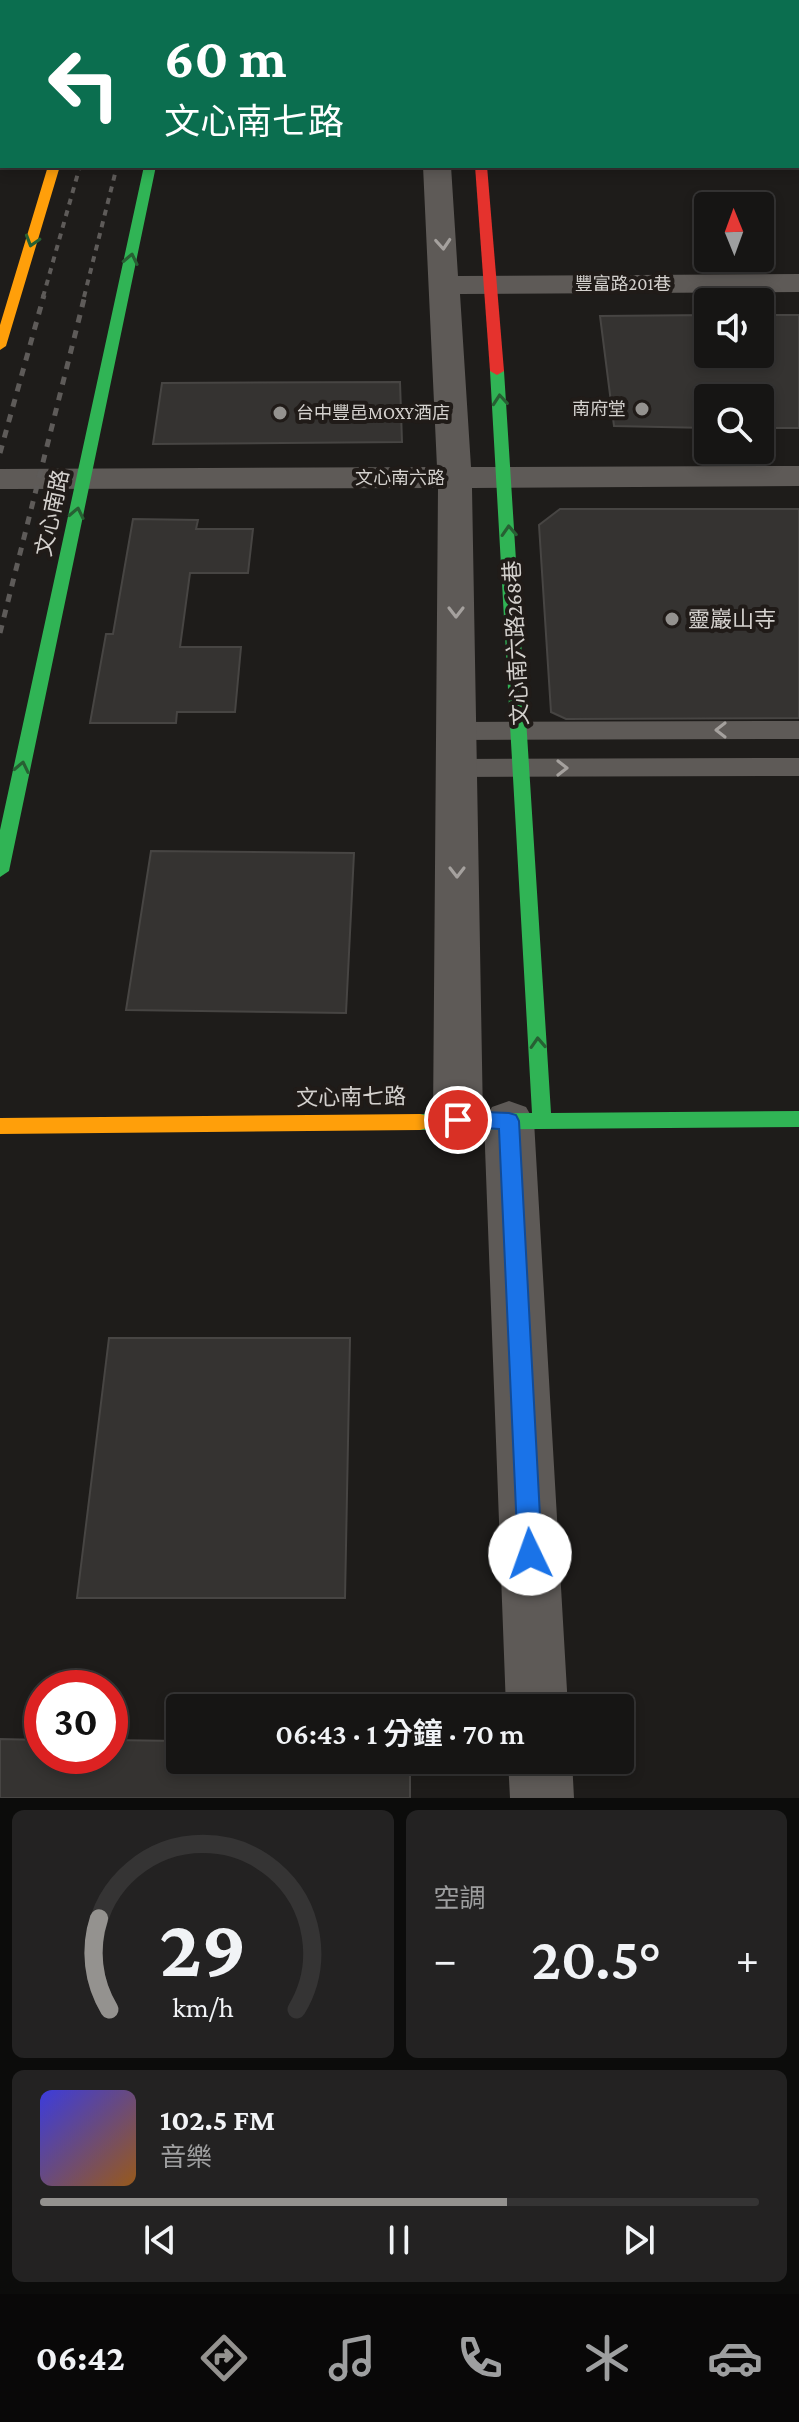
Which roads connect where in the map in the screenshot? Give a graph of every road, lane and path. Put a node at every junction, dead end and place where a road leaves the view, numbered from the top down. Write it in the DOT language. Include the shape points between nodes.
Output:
graph roads {
  1 [pos="53,168"];
  2 [pos="150,168"];
  3 [pos="437,168"];
  4 [pos="481,168"];
  5 [pos="799,283"];
  6 [pos="491,284"];
  7 [pos="446,285"];
  8 [pos="0,346"];
  9 [pos="799,476"];
  10 [pos="455,478"];
  11 [pos="506,478"];
  12 [pos="0,479"];
  13 [pos="84,479"];
  14 [pos="799,730"];
  15 [pos="521,731"];
  16 [pos="456,750"];
  17 [pos="799,767"];
  18 [pos="523,768"];
  19 [pos="0,871"];
  20 [pos="799,1119"];
  21 [pos="503,1120"];
  22 [pos="0,1126"];
  23 [pos="536,1694"];
  24 [pos="541,1774"];
  25 [pos="542,1798"];
  1 -- 8 [label="street, one-way"];
  13 -- 2 [label="street, 文心南路, one-way"];
  3 -- 7 [label="street, one-way"];
  4 -- 6 [label="street, 文心南六路268巷"];
  5 -- 6 [label="street, 豐富路201巷"];
  6 -- 7 [label="street, 豐富路201巷"];
  11 -- 6 [label="street, 文心南六路268巷, one-way"];
  7 -- 10 [label="street"];
  9 -- 11 [label="street, 文心南六路"];
  10 -- 11 [label="street, 文心南六路"];
  10 -- 13 [label="street, 文心南六路"];
  10 -- 16 [label="street, one-way"];
  15 -- 11 [label="street, 文心南六路268巷, one-way"];
  12 -- 13 [label="street, 文心南六路"];
  19 -- 13 [label="street, 文心南路, one-way"];
  14 -- 15 [label="lane, one-way"];
  15 -- 16 [label="lane"];
  15 -- 18 [label="street, 文心南六路268巷"];
  16 -- 18 [label="lane"];
  16 -- 21 [label="street, one-way"];
  18 -- 17 [label="lane, one-way"];
  21 -- 18 [label="street, 文心南六路268巷, one-way"];
  20 -- 21 [label="street, 文心南七路"];
  21 -- 22 [label="street, 文心南七路"];
  21 -- 23 [label="street"];
  24 -- 25 [label="street"];
}
